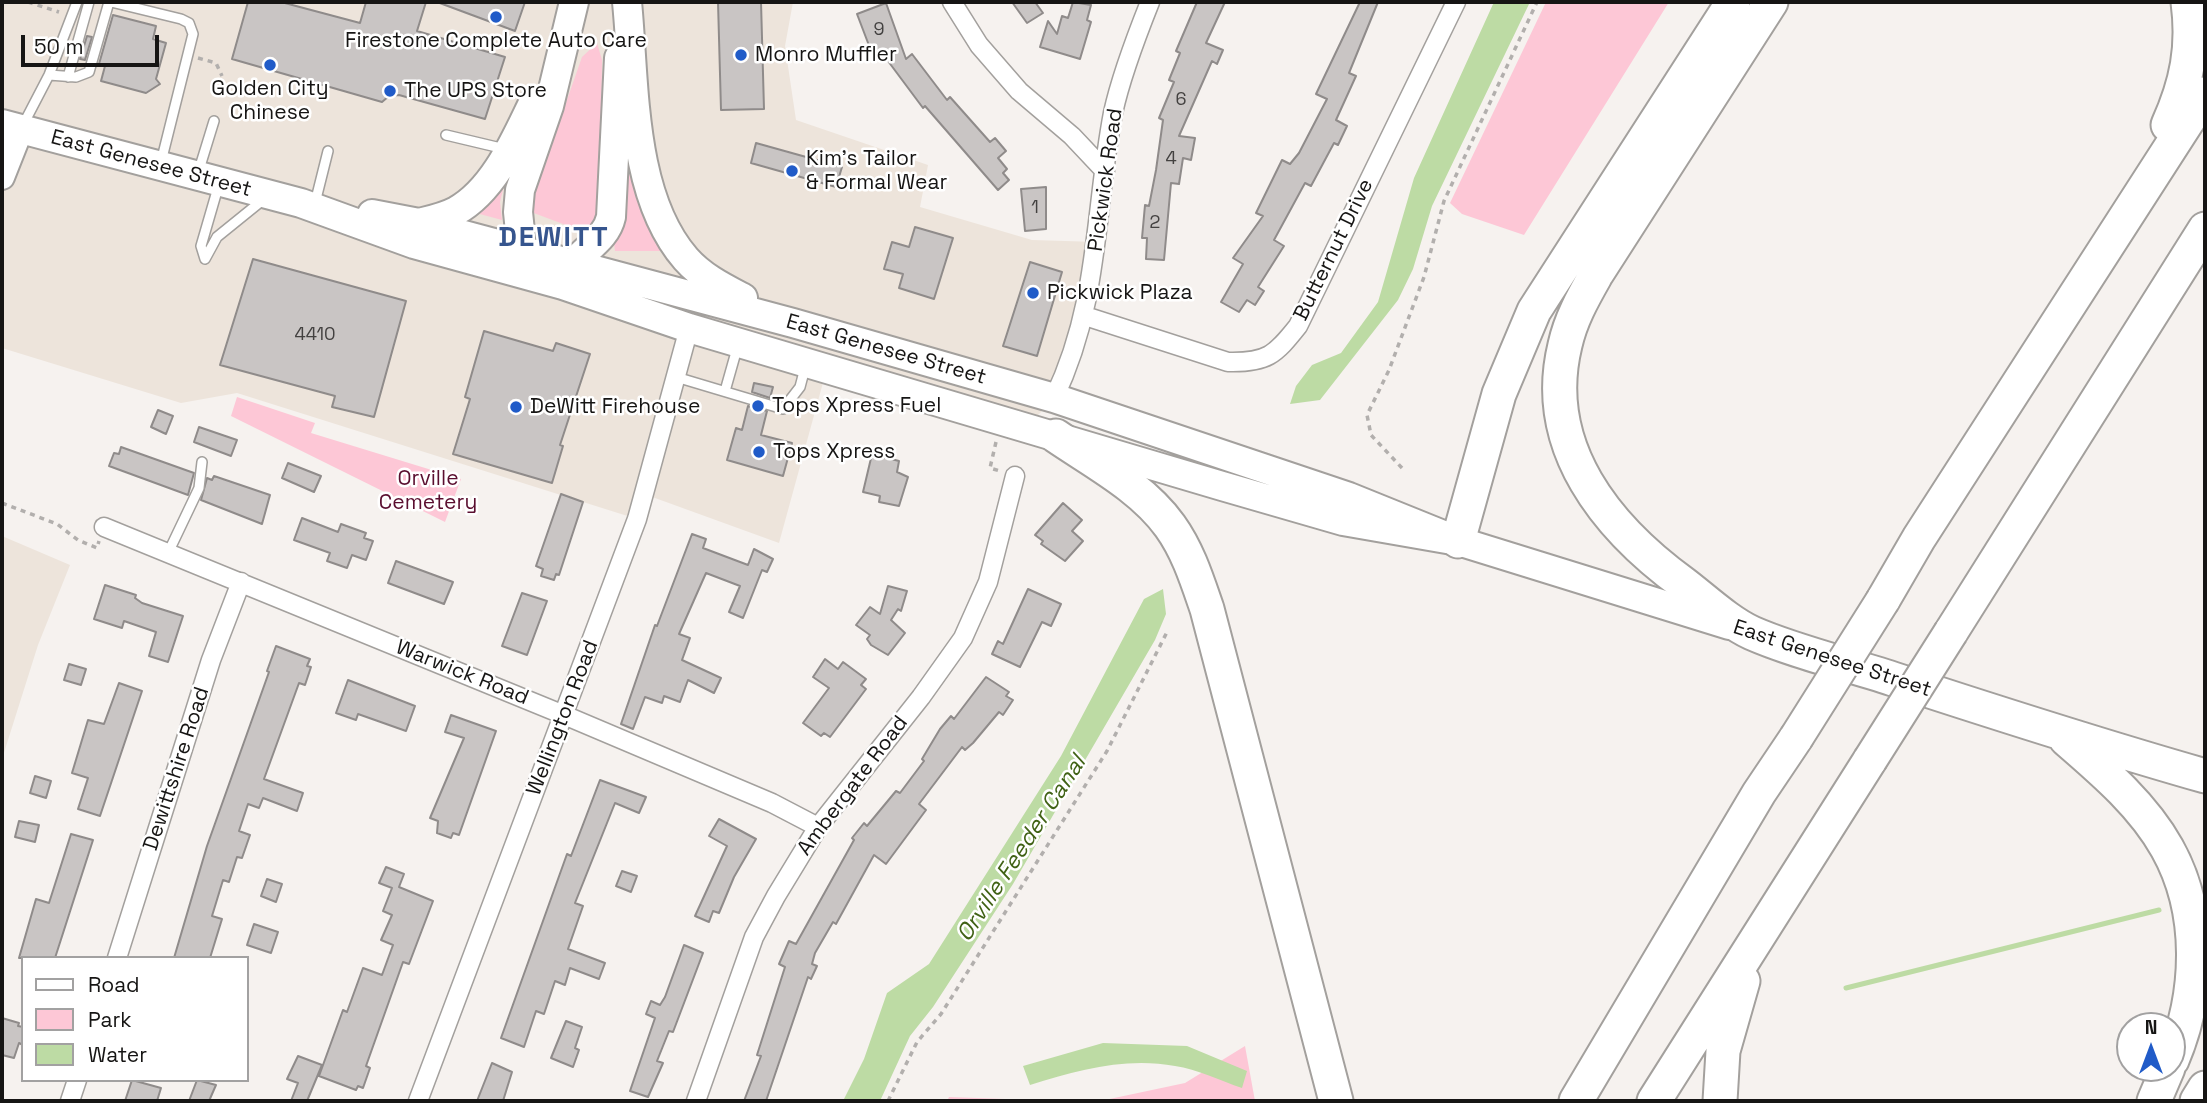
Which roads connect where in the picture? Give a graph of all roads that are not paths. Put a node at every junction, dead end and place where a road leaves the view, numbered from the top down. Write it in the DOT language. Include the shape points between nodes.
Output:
graph roads {
  1 [pos="77,2"];
  2 [pos="89,2"];
  3 [pos="110,2"];
  4 [pos="574,2"];
  5 [pos="626,2"];
  6 [pos="952,2"];
  7 [pos="1150,2"];
  8 [pos="1456,2"];
  9 [pos="1732,2"];
  10 [pos="1771,2"];
  11 [pos="2188,2"];
  12 [pos="568,32"];
  13 [pos="49,75"];
  14 [pos="68,77"];
  15 [pos="2205,94"];
  16 [pos="214,121"];
  17 [pos="11,127"];
  18 [pos="446,135"];
  19 [pos="510,150"];
  20 [pos="328,151"];
  21 [pos="159,167"];
  22 [pos="1105,171"];
  23 [pos="2,177"];
  24 [pos="208,180"];
  25 [pos="269,195"];
  26 [pos="308,203"];
  27 [pos="2123,221"];
  28 [pos="419,223"];
  29 [pos="2205,229"];
  30 [pos="519,261"];
  31 [pos="2205,264"];
  32 [pos="566,275"];
  33 [pos="1085,316"];
  34 [pos="793,323"];
  35 [pos="689,328"];
  36 [pos="2139,335"];
  37 [pos="738,342"];
  38 [pos="807,362"];
  39 [pos="676,377"];
  40 [pos="725,391"];
  41 [pos="1054,398"];
  42 [pos="1028,428"];
  43 [pos="202,462"];
  44 [pos="1015,476"];
  45 [pos="104,527"];
  46 [pos="1458,541"];
  47 [pos="168,553"];
  48 [pos="241,582"];
  49 [pos="1751,632"];
  50 [pos="564,715"];
  51 [pos="2059,733"];
  52 [pos="2205,776"];
  53 [pos="818,827"];
  54 [pos="1754,943"];
  55 [pos="118,956"];
  56 [pos="2186,1013"];
  57 [pos="76,1082"];
  58 [pos="2162,1082"];
  59 [pos="2205,1088"];
  60 [pos="70,1101"];
  61 [pos="418,1101"];
  62 [pos="696,1101"];
  63 [pos="1336,1101"];
  64 [pos="1576,1101"];
  65 [pos="1654,1101"];
  66 [pos="1720,1101"];
  67 [pos="2154,1101"];
  68 [pos="2197,1101"];
  1 -- 13 [label="lane"];
  2 -- 14 [label="lane"];
  3 -- 14 [label="lane" via="89,72"];
  3 -- 21 [label="lane" via="181,19 189,23 193,34"];
  4 -- 12 [label="main road"];
  5 -- 32 [label="main road" via="618,65 611,218 604,234"];
  5 -- 34 [label="main road" via="645,169 670,237 687,261 713,282"];
  6 -- 22 [label="street" via="979,45 1019,91"];
  7 -- 22 [label="street, Pickwick Road" via="1114,111"];
  8 -- 33 [label="street, Butternut Drive" via="1298,326 1276,353 1248,362 1228,362"];
  9 -- 46 [label="highway" via="1534,311 1499,394"];
  10 -- 49 [label="highway" via="1597,273 1573,316 1560,375 1567,440 1606,515 1644,555"];
  11 -- 27 [label="highway" via="2192,32 2180,99"];
  12 -- 19 [label="main road"];
  12 -- 30 [label="main road" via="520,190"];
  13 -- 14 [label="lane"];
  13 -- 17 [label="lane"];
  15 -- 27 [label="highway"];
  16 -- 24 [label="lane"];
  17 -- 21 [label="main road, East Genesee Street"];
  17 -- 23 [label="street"];
  18 -- 19 [label="lane"];
  19 -- 28 [label="main road" via="470,201 455,212"];
  20 -- 26 [label="lane"];
  21 -- 24 [label="main road, East Genesee Street"];
  22 -- 33 [label="street, Pickwick Road"];
  24 -- 25 [label="main road, East Genesee Street"];
  24 -- 25 [label="lane" via="201,246 205,259 217,237"];
  25 -- 26 [label="main road, East Genesee Street"];
  26 -- 28 [label="main road, East Genesee Street"];
  26 -- 30 [label="main road, East Genesee Street" via="414,244"];
  27 -- 64 [label="highway, bridge" via="1759,793"];
  28 -- 30 [label="main road, East Genesee Street"];
  29 -- 36 [label="highway"];
  30 -- 32 [label="main road, East Genesee Street"];
  31 -- 36 [label="highway"];
  32 -- 34 [label="main road, East Genesee Street"];
  32 -- 35 [label="main road, East Genesee Street"];
  33 -- 41 [label="street, Pickwick Road"];
  34 -- 41 [label="main road, East Genesee Street"];
  35 -- 37 [label="main road, East Genesee Street"];
  35 -- 39 [label="street, Wellington Road"];
  36 -- 54 [label="highway, bridge"];
  37 -- 38 [label="main road, East Genesee Street"];
  37 -- 40 [label="lane"];
  38 -- 40 [label="lane" via="800,387 783,409"];
  38 -- 42 [label="main road, East Genesee Street"];
  39 -- 40 [label="lane"];
  39 -- 50 [label="street, Wellington Road" via="637,519"];
  41 -- 42 [label="main road"];
  41 -- 46 [label="main road, East Genesee Street" via="1349,497"];
  42 -- 46 [label="main road, East Genesee Street" via="1343,521"];
  42 -- 63 [label="highway" via="1128,485 1169,524 1190,560 1207,609"];
  43 -- 47 [label="lane" via="199,488"];
  44 -- 53 [label="street, Ambergate Road" via="988,582 963,638"];
  45 -- 47 [label="street, Warwick Road"];
  46 -- 49 [label="main road, East Genesee Street"];
  47 -- 48 [label="street, Warwick Road"];
  48 -- 50 [label="street, Warwick Road"];
  48 -- 55 [label="street, Dewittshire Road" via="211,660"];
  49 -- 51 [label="highway, East Genesee Street"];
  50 -- 53 [label="street, Warwick Road"];
  50 -- 61 [label="street, Wellington Road"];
  51 -- 52 [label="highway, East Genesee Street"];
  51 -- 56 [label="highway" via="2125,794 2167,848 2188,896 2194,975"];
  53 -- 62 [label="street, Ambergate Road" via="754,937"];
  54 -- 65 [label="highway"];
  54 -- 66 [label="highway" via="1723,1051"];
  57 -- 60 [label="street"];
  58 -- 67 [label="highway"];
  59 -- 68 [label="highway"];
}
